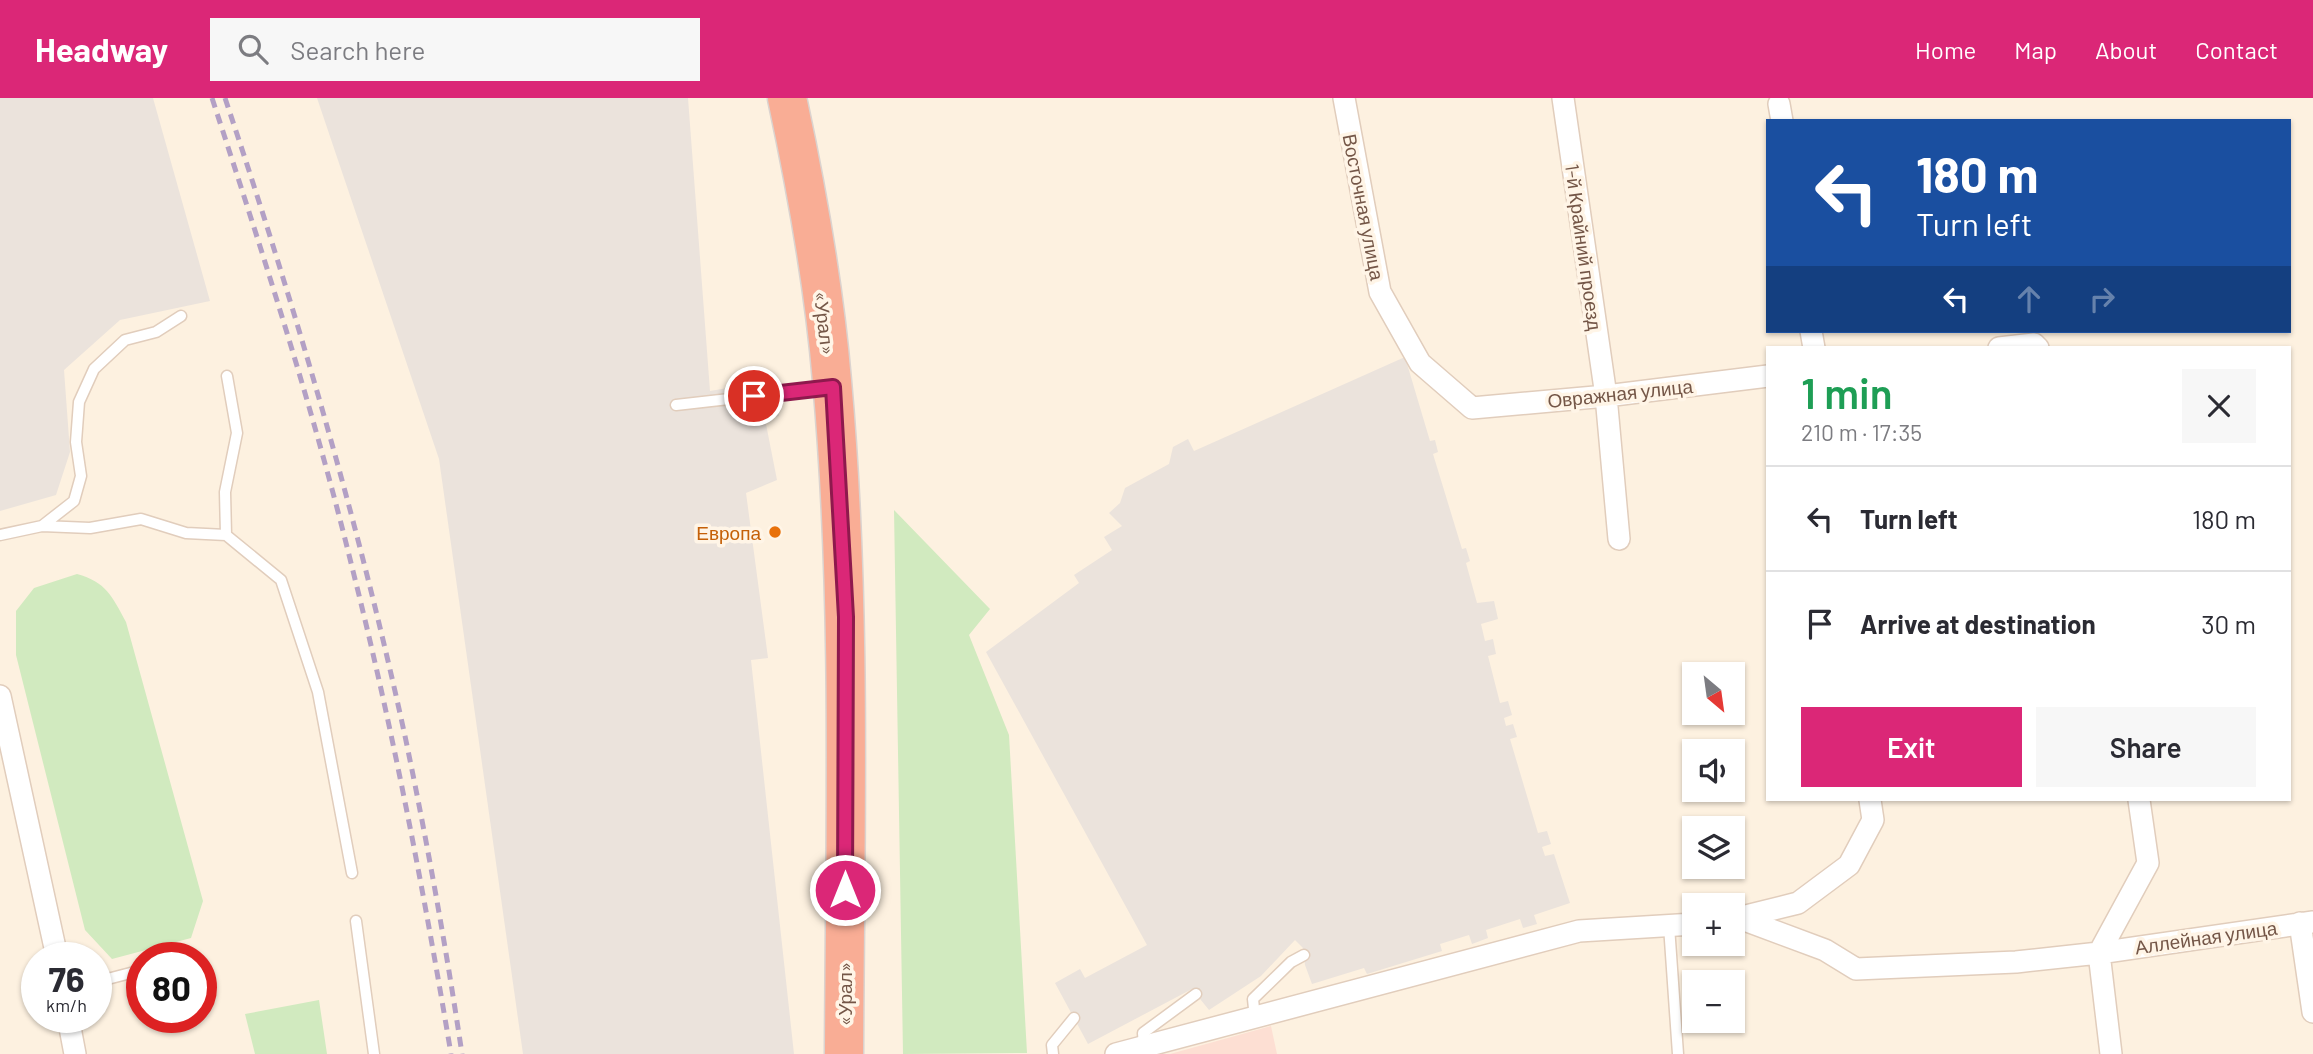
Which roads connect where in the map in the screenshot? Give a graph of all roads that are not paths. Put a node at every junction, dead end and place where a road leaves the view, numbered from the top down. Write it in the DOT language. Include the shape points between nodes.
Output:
graph roads {
  1 [pos="787,98"];
  2 [pos="1344,98"];
  3 [pos="1563,98"];
  4 [pos="181,316"];
  5 [pos="2033,341"];
  6 [pos="2009,346"];
  7 [pos="227,376"];
  8 [pos="1766,376"];
  9 [pos="833,387"];
  10 [pos="1606,396"];
  11 [pos="676,405"];
  12 [pos="1472,408"];
  13 [pos="41,526"];
  14 [pos="0,535"];
  15 [pos="226,535"];
  16 [pos="1619,539"];
  17 [pos="0,696"];
  18 [pos="2139,801"];
  19 [pos="1871,810"];
  20 [pos="352,873"];
  21 [pos="1745,917"];
  22 [pos="356,921"];
  23 [pos="1745,922"];
  24 [pos="2307,922"];
  25 [pos="1682,925"];
  26 [pos="1669,926"];
  27 [pos="54,942"];
  28 [pos="2099,953"];
  29 [pos="1304,955"];
  30 [pos="1196,994"];
  31 [pos="2313,1012"];
  32 [pos="1074,1018"];
  33 [pos="1255,1018"];
  34 [pos="71,1033"];
  35 [pos="1144,1048"];
  36 [pos="75,1054"];
  37 [pos="374,1054"];
  38 [pos="844,1054"];
  39 [pos="1053,1054"];
  40 [pos="1116,1054"];
  41 [pos="1678,1054"];
  42 [pos="2110,1054"];
  1 -- 9 [label="highway, «Урал»" via="809,202"];
  2 -- 12 [label="street, Восточная улица" via="1380,292 1420,363"];
  3 -- 10 [label="street, 1-й Крайний проезд"];
  4 -- 13 [label="lane" via="156,332 125,340 94,369 79,402 76,442 81,476 74,501"];
  5 -- 6 [label="street"];
  7 -- 15 [label="lane" via="237,433 225,492"];
  8 -- 10 [label="street, Овражная улица"];
  9 -- 11 [label="lane"];
  9 -- 38 [label="highway, «Урал»" via="846,617"];
  10 -- 12 [label="street, Овражная улица"];
  10 -- 16 [label="street, 1-й Крайний проезд"];
  13 -- 14 [label="lane"];
  13 -- 15 [label="lane" via="90,528 141,519 186,533"];
  15 -- 20 [label="lane" via="281,580 318,692"];
  17 -- 27 [label="street"];
  18 -- 28 [label="street" via="2148,863"];
  19 -- 21 [label="street" via="1849,865 1798,903"];
  22 -- 37 [label="lane"];
  23 -- 28 [label="street, Аллейная улица" via="1825,950 1856,969 2016,962"];
  24 -- 28 [label="street, Аллейная улица"];
  24 -- 31 [label="street"];
  25 -- 26 [label="street"];
  26 -- 33 [label="street" via="1579,930"];
  26 -- 41 [label="lane"];
  28 -- 42 [label="street"];
  29 -- 33 [label="lane" via="1253,999"];
  30 -- 35 [label="lane" via="1143,1033"];
  32 -- 39 [label="lane" via="1052,1045"];
  33 -- 35 [label="street"];
  34 -- 36 [label="street"];
  35 -- 40 [label="street"];
}
